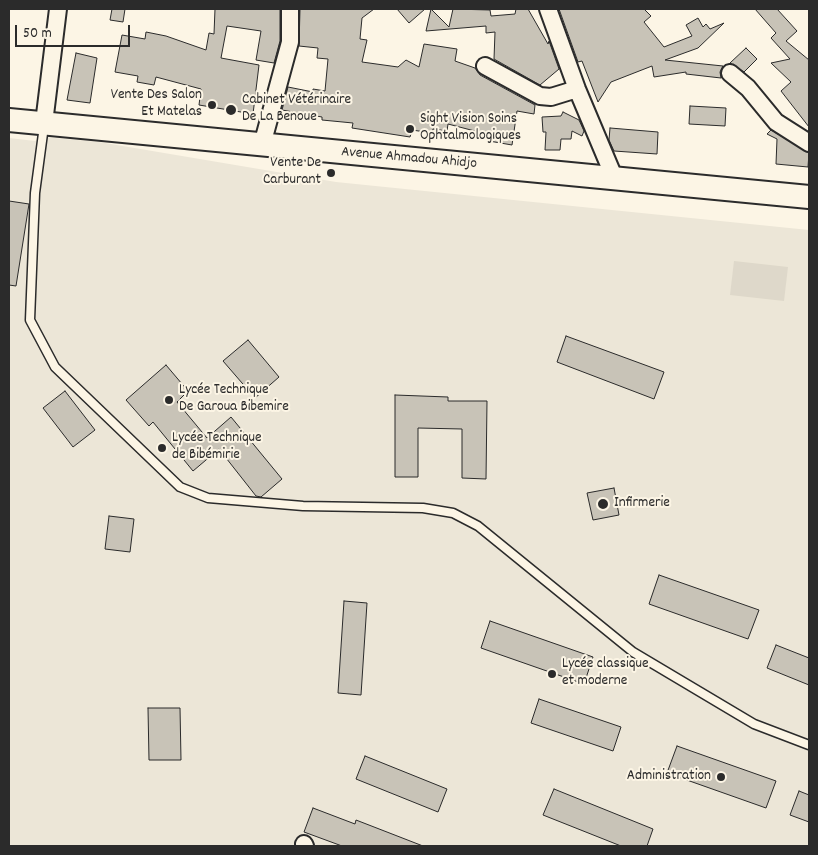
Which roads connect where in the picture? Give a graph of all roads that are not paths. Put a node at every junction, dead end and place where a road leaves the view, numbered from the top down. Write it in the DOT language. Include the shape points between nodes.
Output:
graph roads {
  1 [pos="58,9"];
  2 [pos="290,9"];
  3 [pos="548,9"];
  4 [pos="485,66"];
  5 [pos="730,73"];
  6 [pos="577,89"];
  7 [pos="9,120"];
  8 [pos="44,123"];
  9 [pos="809,143"];
  10 [pos="262,145"];
  11 [pos="614,177"];
  12 [pos="809,197"];
  13 [pos="809,745"];
  1 -- 8 [label="street"];
  2 -- 10 [label="street" via="290,42"];
  3 -- 6 [label="street"];
  4 -- 6 [label="street" via="540,96 551,97"];
  5 -- 9 [label="street" via="748,88 776,122"];
  6 -- 11 [label="street"];
  7 -- 8 [label="main road, Avenue Ahmadou Ahidjo"];
  8 -- 10 [label="main road, Avenue Ahmadou Ahidjo"];
  8 -- 13 [label="lane" via="35,193 30,320 55,367 180,487 217,499 303,506 423,508 453,513 478,526 526,563 633,652 754,724"];
  10 -- 11 [label="main road, Avenue Ahmadou Ahidjo"];
  11 -- 12 [label="main road, Avenue Ahmadou Ahidjo"];
}
